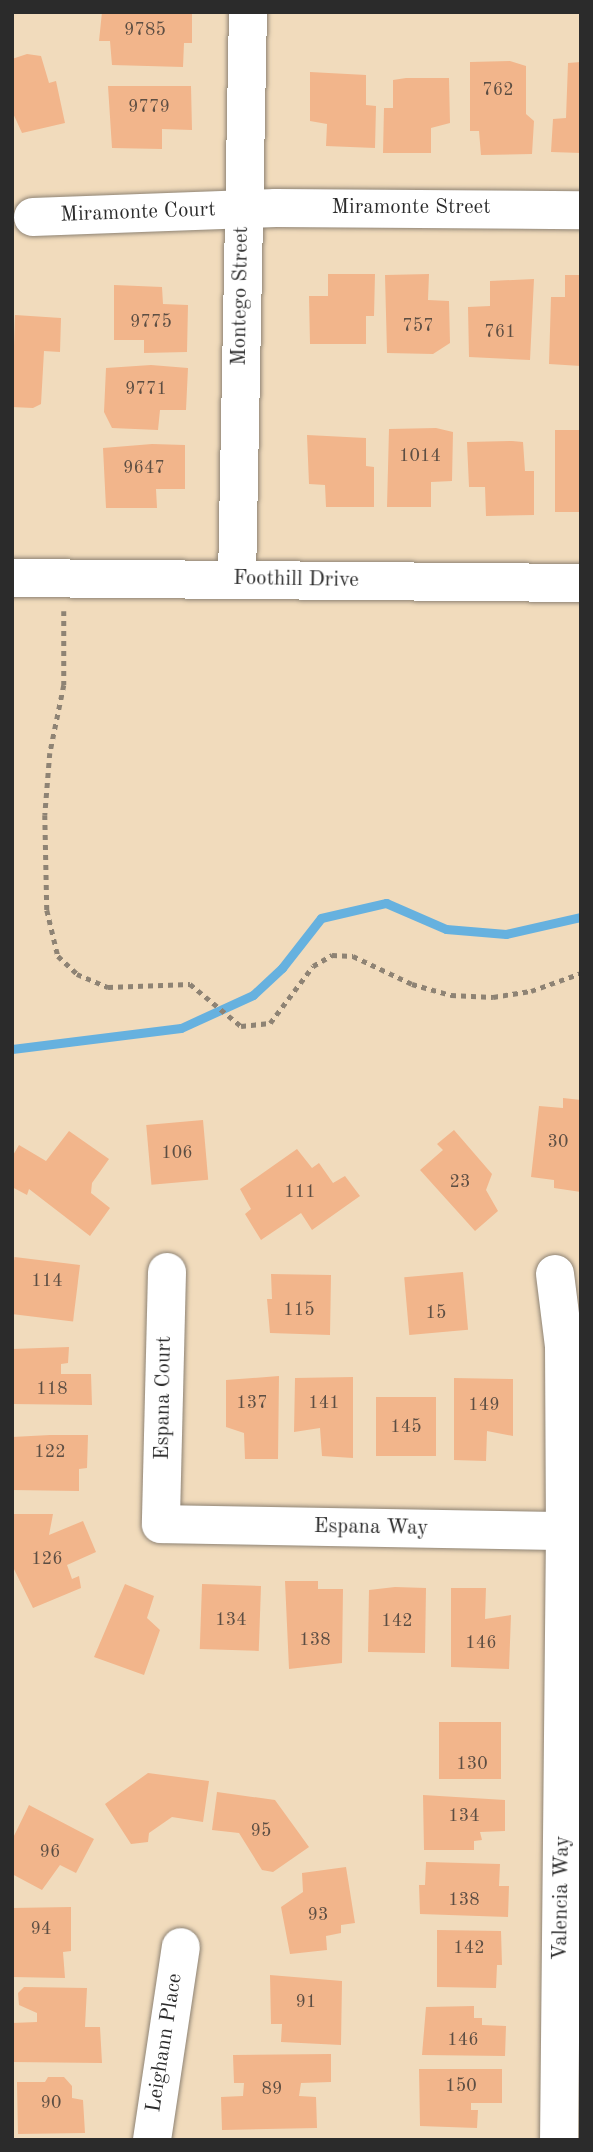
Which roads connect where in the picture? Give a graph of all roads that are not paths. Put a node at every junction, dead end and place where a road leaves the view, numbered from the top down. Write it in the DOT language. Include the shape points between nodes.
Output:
graph roads {
  1 [pos="247,12"];
  2 [pos="242,208"];
  3 [pos="581,210"];
  4 [pos="33,217"];
  5 [pos="12,578"];
  6 [pos="237,579"];
  7 [pos="581,583"];
  8 [pos="167,1272"];
  9 [pos="555,1274"];
  10 [pos="161,1524"];
  11 [pos="573,1531"];
  12 [pos="571,1880"];
  13 [pos="181,1947"];
  14 [pos="152,2140"];
  15 [pos="559,2140"];
  1 -- 2 [label="street, Montego Street"];
  2 -- 3 [label="street, Miramonte Street"];
  2 -- 4 [label="street, Miramonte Court"];
  2 -- 6 [label="street, Montego Street"];
  5 -- 6 [label="street, Foothill Drive"];
  6 -- 7 [label="street, Foothill Drive"];
  8 -- 10 [label="street, Espana Court"];
  9 -- 11 [label="street, Valencia Way" via="564,1346"];
  10 -- 11 [label="street, Espana Way"];
  11 -- 12 [label="street, Valencia Way"];
  12 -- 15 [label="street, Valencia Way"];
  13 -- 14 [label="street, Leighann Place"];
}
